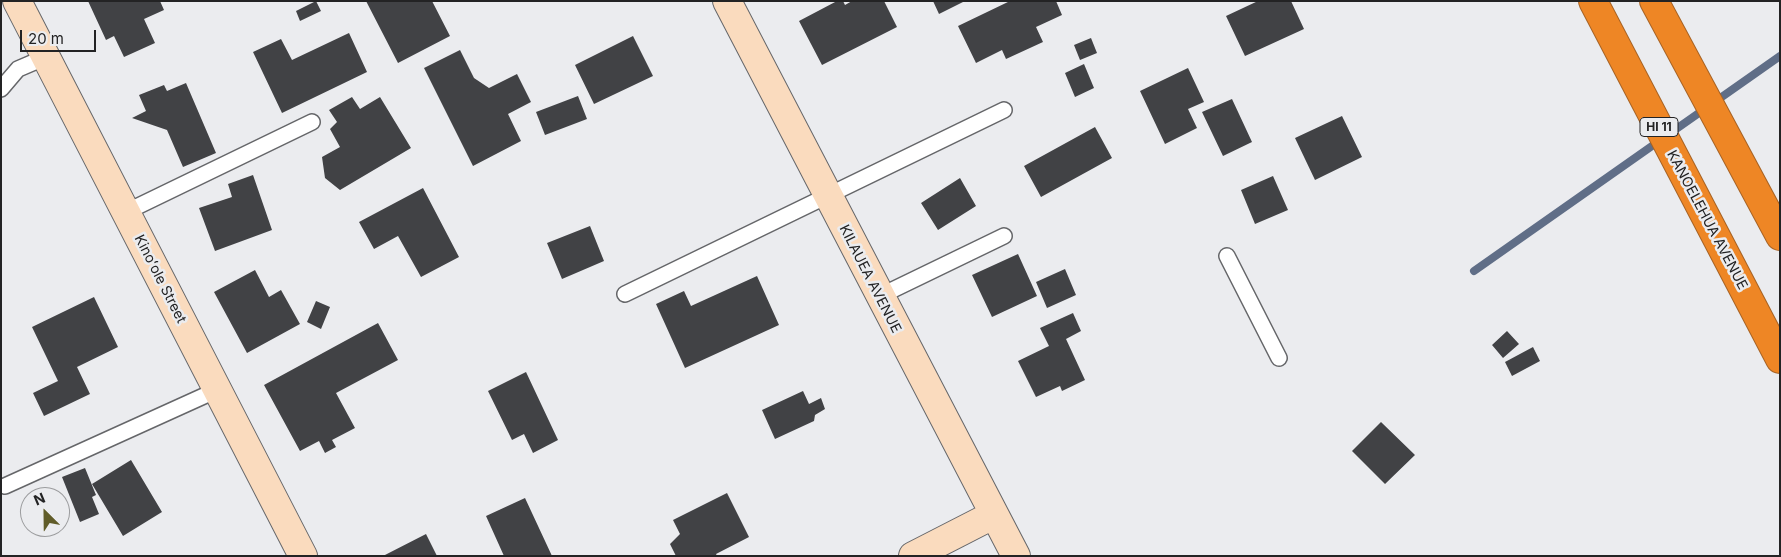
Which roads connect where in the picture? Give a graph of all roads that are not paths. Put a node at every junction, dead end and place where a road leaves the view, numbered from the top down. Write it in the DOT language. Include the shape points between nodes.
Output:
graph roads {
  1 [pos="17,1"];
  2 [pos="727,1"];
  3 [pos="1593,1"];
  4 [pos="1654,1"];
  5 [pos="46,57"];
  6 [pos="1,89"];
  7 [pos="1004,110"];
  8 [pos="312,122"];
  9 [pos="827,196"];
  10 [pos="126,212"];
  11 [pos="1004,236"];
  12 [pos="1780,236"];
  13 [pos="1227,256"];
  14 [pos="625,294"];
  15 [pos="880,296"];
  16 [pos="1279,358"];
  17 [pos="1780,359"];
  18 [pos="217,390"];
  19 [pos="5,486"];
  20 [pos="993,515"];
  21 [pos="303,556"];
  22 [pos="913,556"];
  23 [pos="1016,556"];
  1 -- 5 [label="street, Kinoʻole Street"];
  2 -- 9 [label="street, KILAUEA AVENUE"];
  3 -- 17 [label="highway, KANOELEHUA AVENUE / HI 11"];
  4 -- 12 [label="highway"];
  5 -- 6 [label="lane" via="18,68"];
  5 -- 10 [label="street, Kinoʻole Street"];
  7 -- 9 [label="lane"];
  8 -- 10 [label="lane"];
  9 -- 14 [label="lane"];
  9 -- 15 [label="street, KILAUEA AVENUE"];
  10 -- 18 [label="street, Kinoʻole Street"];
  11 -- 15 [label="lane"];
  13 -- 16 [label="lane"];
  15 -- 20 [label="street, KILAUEA AVENUE"];
  18 -- 19 [label="lane"];
  18 -- 21 [label="street, Kinoʻole Street"];
  20 -- 22 [label="street"];
  20 -- 23 [label="street, KILAUEA AVENUE"];
}
